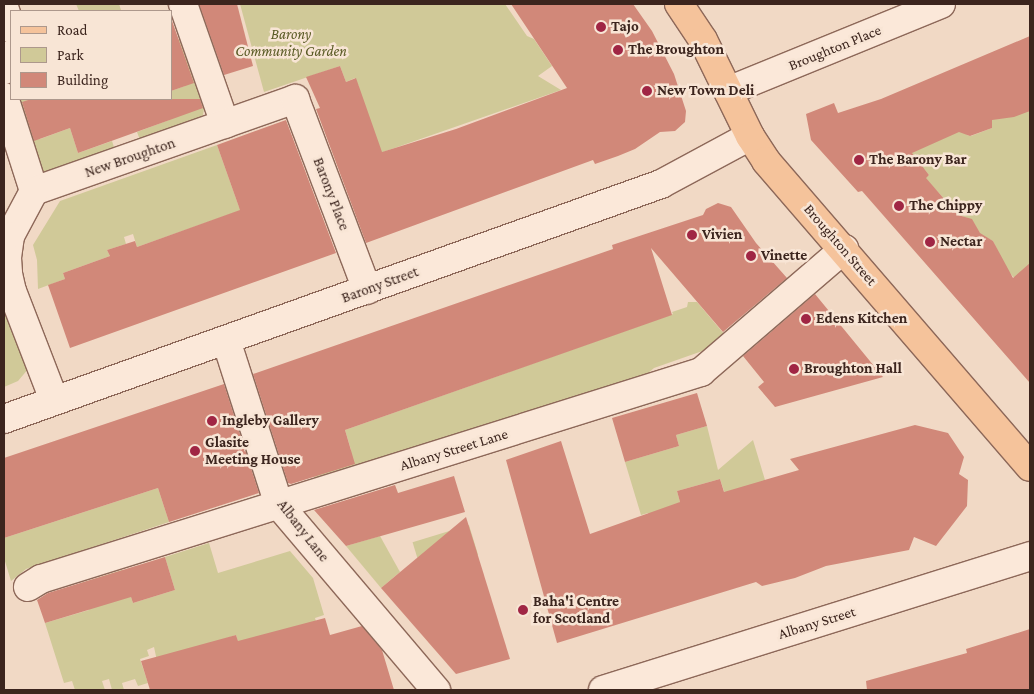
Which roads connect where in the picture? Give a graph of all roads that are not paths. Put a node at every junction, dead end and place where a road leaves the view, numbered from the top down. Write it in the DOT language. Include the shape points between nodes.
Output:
graph roads {
  1 [pos="183,4"];
  2 [pos="679,4"];
  3 [pos="941,4"];
  4 [pos="4,7"];
  5 [pos="10,25"];
  6 [pos="10,57"];
  7 [pos="4,70"];
  8 [pos="728,91"];
  9 [pos="4,97"];
  10 [pos="295,99"];
  11 [pos="225,124"];
  12 [pos="750,136"];
  13 [pos="34,191"];
  14 [pos="844,249"];
  15 [pos="367,290"];
  16 [pos="226,340"];
  17 [pos="54,400"];
  18 [pos="4,419"];
  19 [pos="1030,467"];
  20 [pos="279,505"];
  21 [pos="1030,556"];
  22 [pos="28,587"];
  23 [pos="436,690"];
  24 [pos="603,690"];
  1 -- 11 [label="street"];
  2 -- 8 [label="main road, Broughton Street" via="703,40"];
  3 -- 8 [label="street, Broughton Place"];
  4 -- 5 [label="street"];
  6 -- 7 [label="street"];
  8 -- 12 [label="main road, Broughton Street"];
  9 -- 13 [label="street"];
  10 -- 11 [label="street, New Broughton"];
  10 -- 15 [label="street, Barony Place"];
  11 -- 13 [label="street, New Broughton"];
  12 -- 14 [label="main road, Broughton Street" via="766,162"];
  12 -- 15 [label="street, Barony Street" via="661,184"];
  13 -- 17 [label="street" via="10,236 8,274"];
  14 -- 19 [label="main road, Broughton Street"];
  14 -- 20 [label="street, Albany Street Lane" via="701,372"];
  15 -- 16 [label="street, Barony Street"];
  16 -- 17 [label="street, Barony Street"];
  16 -- 20 [label="street, Albany Lane"];
  17 -- 18 [label="street, Barony Street"];
  20 -- 22 [label="street, Albany Street Lane" via="41,579"];
  20 -- 23 [label="street, Albany Lane"];
  21 -- 24 [label="street, Albany Street"];
}
